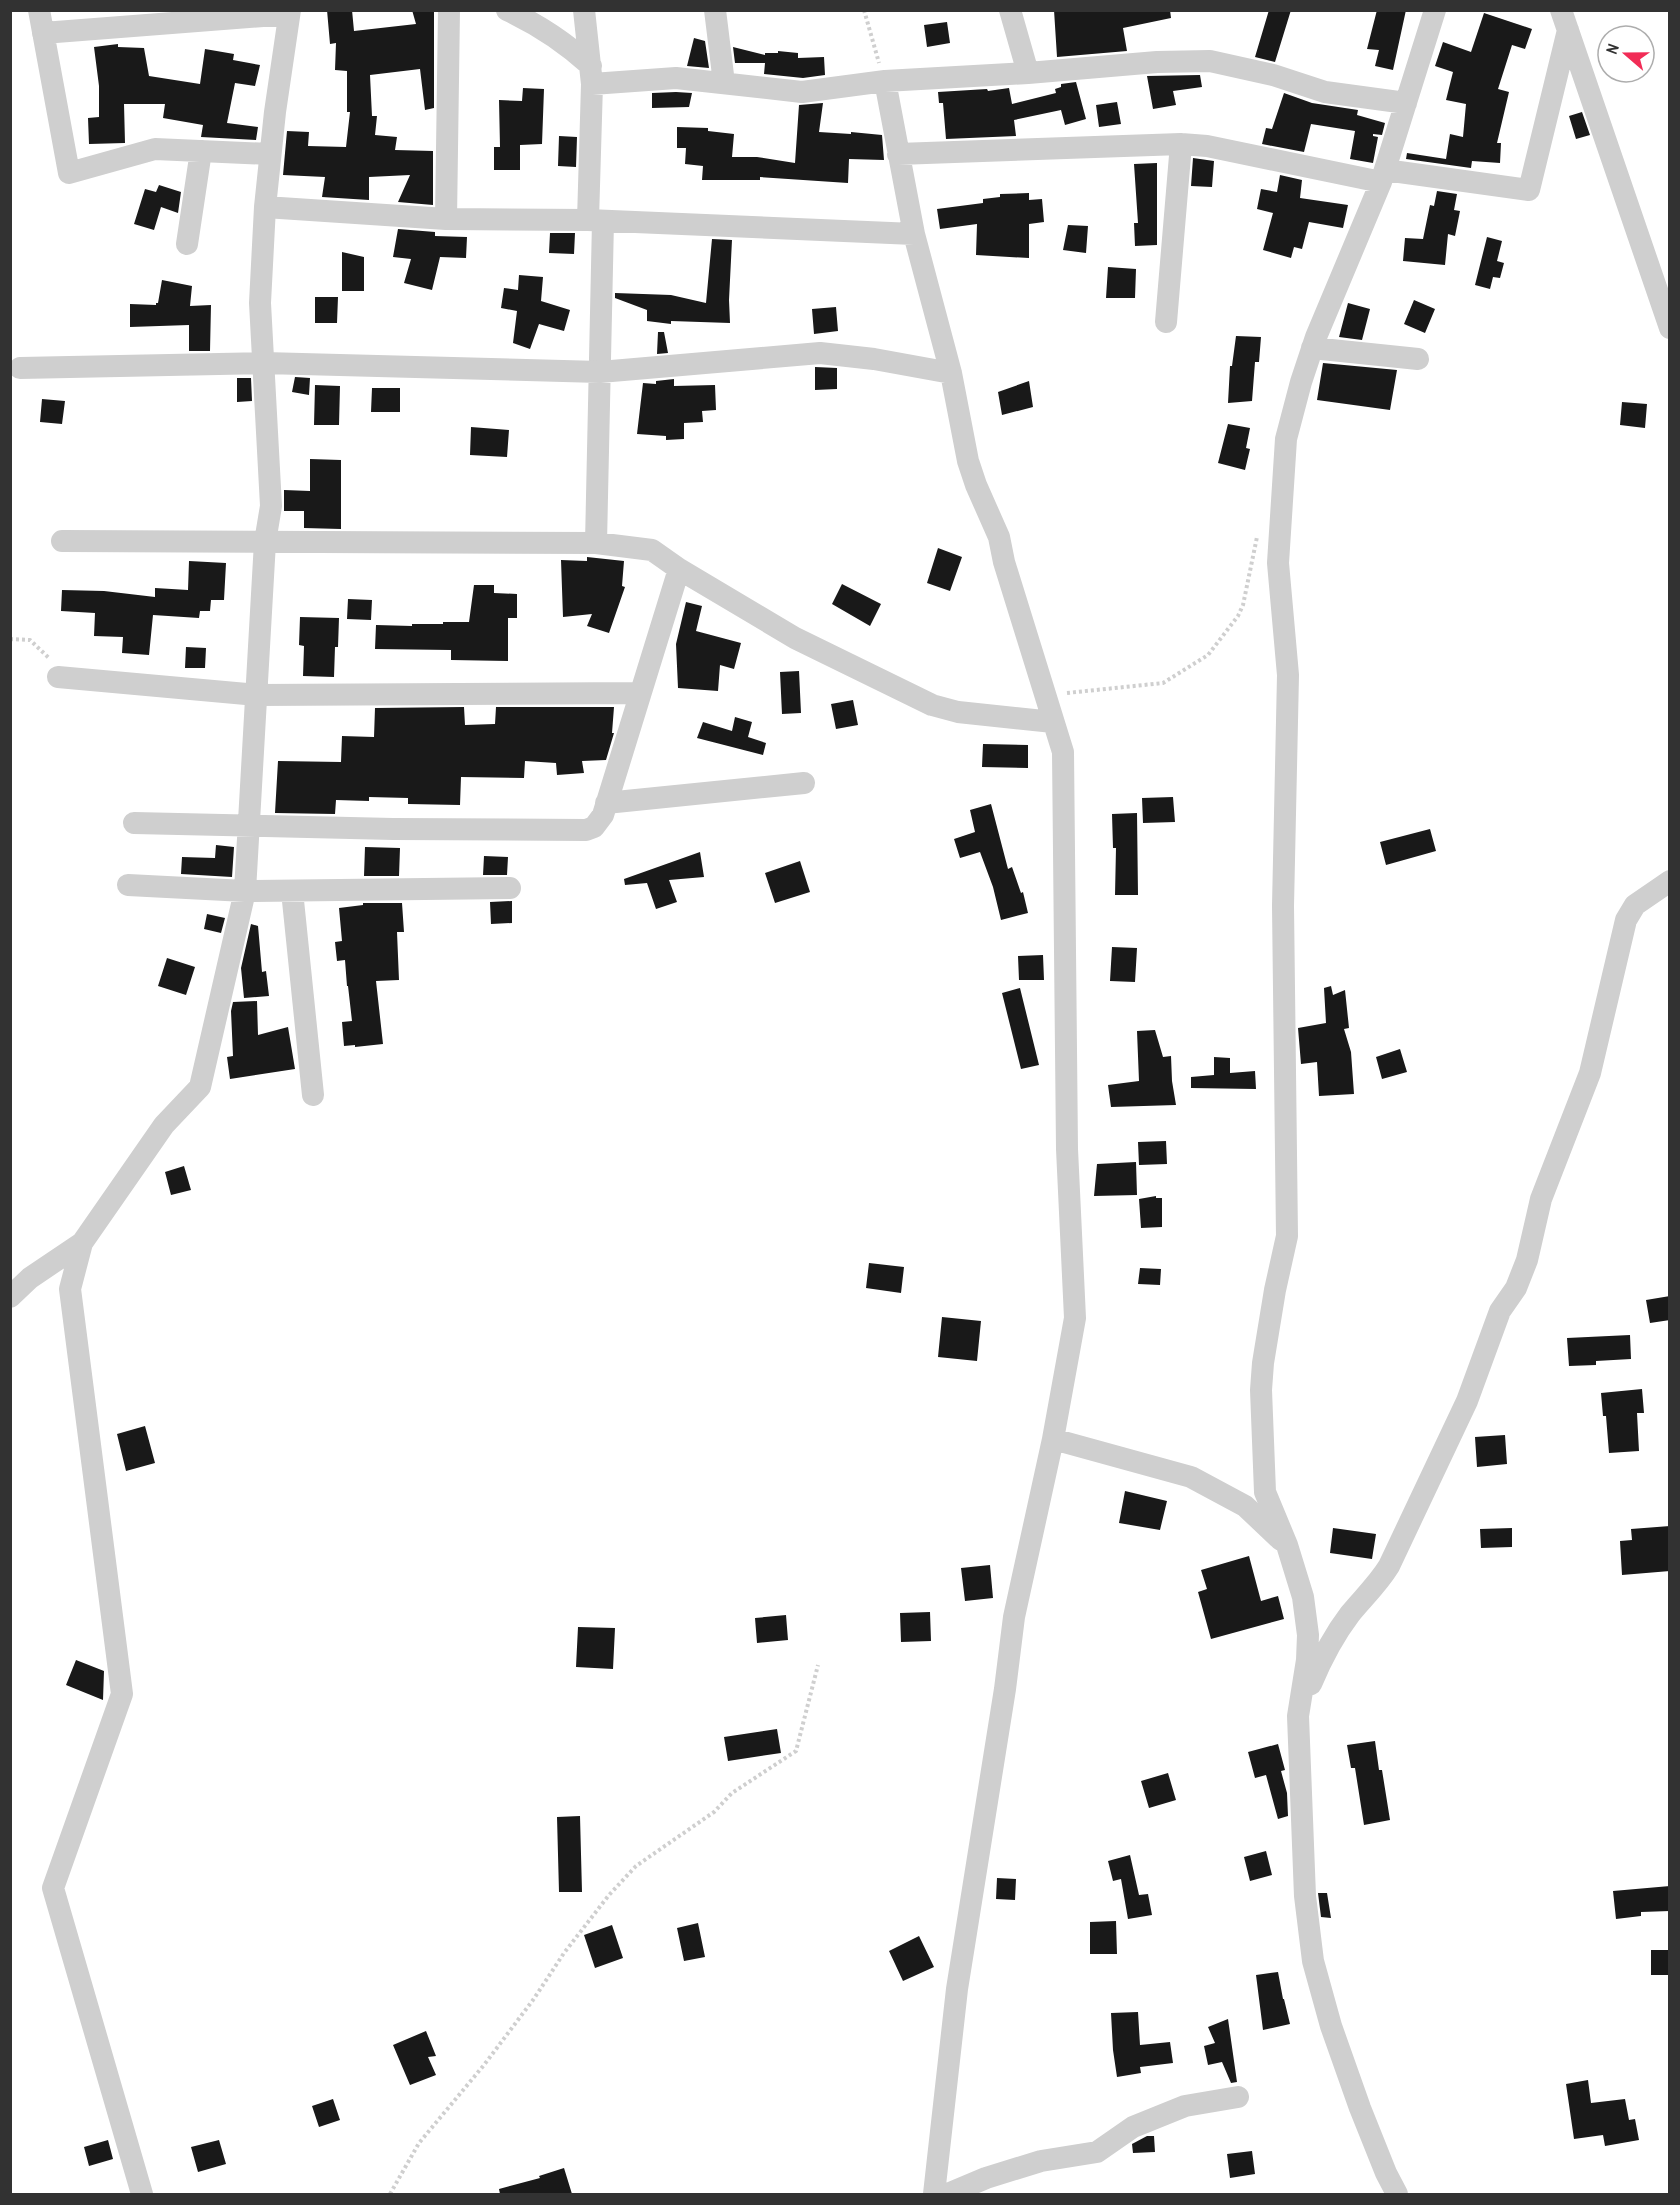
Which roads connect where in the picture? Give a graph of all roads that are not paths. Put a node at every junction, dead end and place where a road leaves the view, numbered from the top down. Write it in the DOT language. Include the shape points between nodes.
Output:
graph roads {
  1 [pos="39,10"];
  2 [pos="449,10"];
  3 [pos="507,10"];
  4 [pos="584,10"];
  5 [pos="714,10"];
  6 [pos="1010,10"];
  7 [pos="1435,10"];
  8 [pos="290,12"];
  9 [pos="1565,20"];
  10 [pos="43,33"];
  11 [pos="1028,73"];
  12 [pos="591,75"];
  13 [pos="885,81"];
  14 [pos="724,82"];
  15 [pos="1406,103"];
  16 [pos="1181,144"];
  17 [pos="201,151"];
  18 [pos="270,154"];
  19 [pos="898,154"];
  20 [pos="1383,176"];
  21 [pos="265,207"];
  22 [pos="446,219"];
  23 [pos="596,221"];
  24 [pos="914,234"];
  25 [pos="187,244"];
  26 [pos="1166,322"];
  27 [pos="1670,328"];
  28 [pos="1312,348"];
  29 [pos="1418,359"];
  30 [pos="264,363"];
  31 [pos="20,368"];
  32 [pos="600,372"];
  33 [pos="951,373"];
  34 [pos="62,541"];
  35 [pos="265,542"];
  36 [pos="596,543"];
  37 [pos="679,569"];
  38 [pos="58,677"];
  39 [pos="640,693"];
  40 [pos="257,695"];
  41 [pos="1053,722"];
  42 [pos="804,783"];
  43 [pos="606,804"];
  44 [pos="134,823"];
  45 [pos="249,825"];
  46 [pos="1670,882"];
  47 [pos="128,885"];
  48 [pos="510,888"];
  49 [pos="245,891"];
  50 [pos="292,891"];
  51 [pos="313,1095"];
  52 [pos="82,1243"];
  53 [pos="10,1297"];
  54 [pos="1053,1439"];
  55 [pos="1287,1545"];
  56 [pos="1298,1716"];
  57 [pos="1238,2097"];
  58 [pos="142,2194"];
  59 [pos="934,2194"];
  60 [pos="948,2194"];
  61 [pos="1397,2194"];
  1 -- 10 [label="street"];
  2 -- 22 [label="street"];
  3 -- 12 [label="street" via="540,26 571,48"];
  4 -- 12 [label="street"];
  5 -- 14 [label="street"];
  6 -- 11 [label="street"];
  7 -- 15 [label="street"];
  8 -- 10 [label="street"];
  8 -- 18 [label="street"];
  9 -- 20 [label="street" via="1529,190"];
  9 -- 27 [label="street"];
  10 -- 17 [label="street" via="69,173 155,149"];
  11 -- 13 [label="street"];
  11 -- 15 [label="street" via="1210,61 1325,92"];
  12 -- 14 [label="street"];
  12 -- 23 [label="street"];
  13 -- 14 [label="street" via="802,92"];
  13 -- 19 [label="street"];
  15 -- 20 [label="street"];
  16 -- 19 [label="street"];
  16 -- 20 [label="street"];
  16 -- 26 [label="street"];
  17 -- 18 [label="street"];
  17 -- 25 [label="street"];
  18 -- 21 [label="street"];
  19 -- 24 [label="street"];
  20 -- 28 [label="street"];
  21 -- 22 [label="street"];
  21 -- 30 [label="street" via="260,303"];
  22 -- 23 [label="street"];
  23 -- 24 [label="street"];
  23 -- 32 [label="street"];
  24 -- 33 [label="street"];
  28 -- 29 [label="street"];
  28 -- 55 [label="street" via="1286,439 1278,563 1288,675 1283,906 1287,1236 1262,1390 1265,1492"];
  30 -- 31 [label="street"];
  30 -- 32 [label="street"];
  30 -- 35 [label="street" via="271,506"];
  32 -- 33 [label="street" via="820,352"];
  32 -- 36 [label="street"];
  33 -- 41 [label="street" via="968,461 999,537"];
  34 -- 35 [label="street"];
  35 -- 36 [label="street"];
  35 -- 40 [label="street"];
  36 -- 37 [label="street" via="652,550"];
  37 -- 39 [label="street"];
  37 -- 41 [label="street" via="795,638 932,705 958,712"];
  38 -- 40 [label="street"];
  39 -- 40 [label="street"];
  39 -- 43 [label="street"];
  40 -- 45 [label="street"];
  41 -- 54 [label="street" via="1064,764 1067,1149 1075,1318"];
  42 -- 43 [label="street"];
  43 -- 45 [label="street" via="598,823 586,830"];
  44 -- 45 [label="street"];
  45 -- 49 [label="street"];
  46 -- 56 [label="street" via="1635,905 1626,920 1590,1073 1544,1191 1527,1260 1516,1288 1500,1311 1467,1401 1393,1559 1335,1636"];
  47 -- 49 [label="street"];
  48 -- 50 [label="street"];
  49 -- 50 [label="street"];
  49 -- 52 [label="street" via="200,1087 164,1125"];
  50 -- 51 [label="street"];
  52 -- 53 [label="street" via="30,1278"];
  52 -- 58 [label="street" via="70,1289 122,1694 53,1888"];
  54 -- 55 [label="street" via="1191,1477 1245,1506"];
  54 -- 59 [label="street" via="1014,1617 957,1989"];
  55 -- 56 [label="street" via="1303,1597 1308,1635"];
  56 -- 61 [label="street" via="1305,1896 1313,1961 1360,2108"];
  57 -- 60 [label="street" via="1185,2106 1133,2127 1097,2152 1041,2161"];
}
